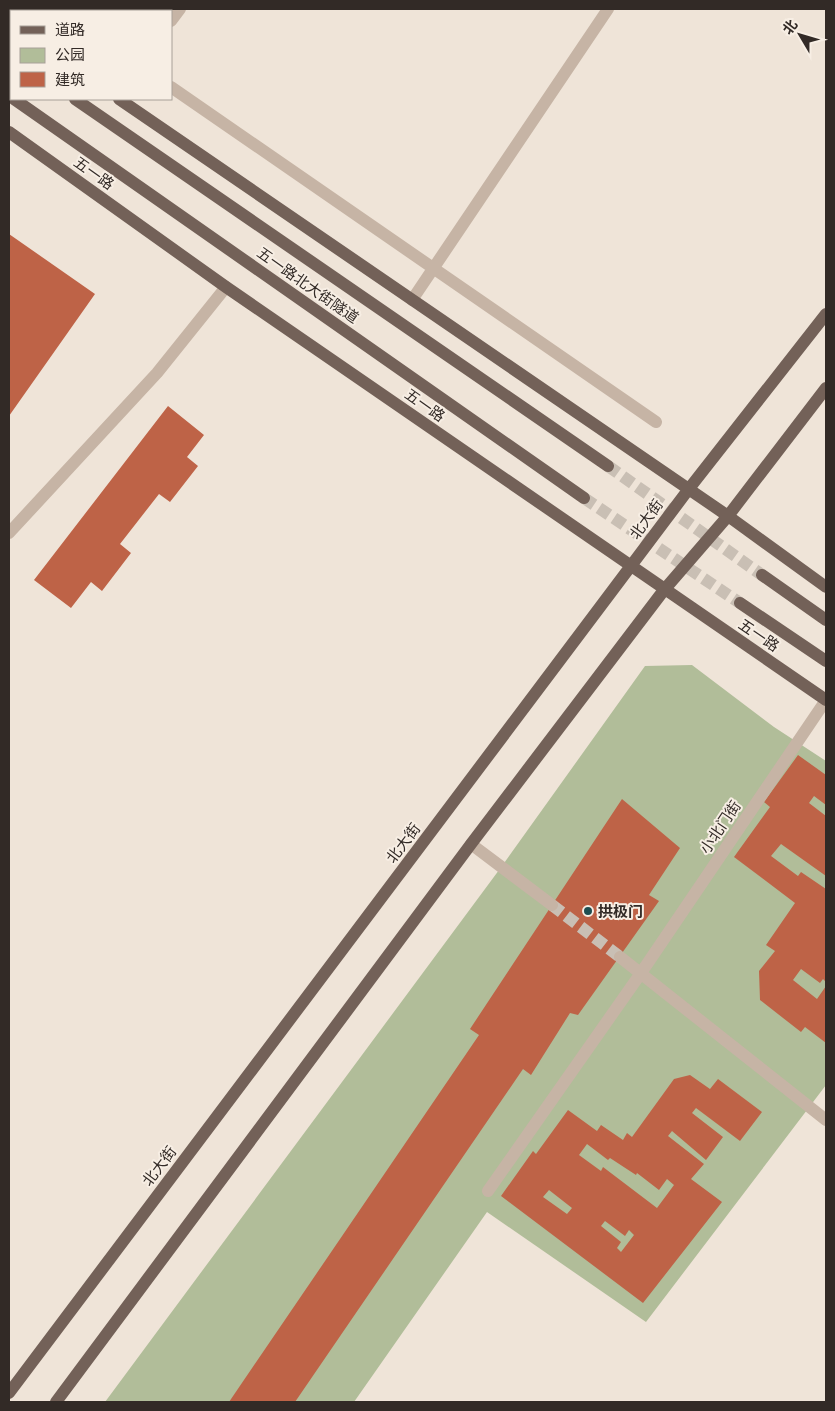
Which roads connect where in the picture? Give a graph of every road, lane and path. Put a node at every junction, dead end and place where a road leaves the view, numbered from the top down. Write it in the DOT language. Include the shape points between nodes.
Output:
graph roads {
  1 [pos="180,9"];
  2 [pos="608,9"];
  3 [pos="172,20"];
  4 [pos="172,89"];
  5 [pos="15,100"];
  6 [pos="76,100"];
  7 [pos="120,100"];
  8 [pos="9,132"];
  9 [pos="434,268"];
  10 [pos="226,287"];
  11 [pos="412,300"];
  12 [pos="826,314"];
  13 [pos="826,388"];
  14 [pos="656,422"];
  15 [pos="608,466"];
  16 [pos="688,490"];
  17 [pos="584,498"];
  18 [pos="728,516"];
  19 [pos="9,533"];
  20 [pos="631,568"];
  21 [pos="762,575"];
  22 [pos="826,587"];
  23 [pos="664,590"];
  24 [pos="740,603"];
  25 [pos="826,620"];
  26 [pos="826,662"];
  27 [pos="826,700"];
  28 [pos="471,844"];
  29 [pos="552,905"];
  30 [pos="620,957"];
  31 [pos="641,972"];
  32 [pos="826,1120"];
  33 [pos="488,1191"];
  34 [pos="9,1392"];
  35 [pos="56,1402"];
  1 -- 3 [label="street"];
  2 -- 9 [label="street"];
  4 -- 9 [label="street"];
  5 -- 17 [label="main road, 五一路北大街隧道"];
  6 -- 15 [label="main road, 五一路北大街隧道"];
  7 -- 11 [label="main road"];
  8 -- 10 [label="main road, 五一路"];
  9 -- 11 [label="street"];
  9 -- 14 [label="street"];
  10 -- 19 [label="street" via="157,373"];
  10 -- 20 [label="main road, 五一路"];
  11 -- 16 [label="main road"];
  12 -- 16 [label="main road, 北大街"];
  13 -- 18 [label="main road"];
  16 -- 18 [label="main road"];
  16 -- 20 [label="main road, 北大街"];
  18 -- 22 [label="main road"];
  18 -- 23 [label="main road"];
  20 -- 23 [label="main road, 五一路"];
  20 -- 34 [label="main road, 北大街"];
  21 -- 25 [label="main road"];
  23 -- 27 [label="main road, 五一路"];
  23 -- 28 [label="main road"];
  24 -- 26 [label="main road, 五一路"];
  27 -- 31 [label="street, 小北门街"];
  28 -- 29 [label="street"];
  28 -- 35 [label="main road"];
  30 -- 31 [label="street"];
  31 -- 32 [label="street"];
  31 -- 33 [label="street, 小北门街"];
}
